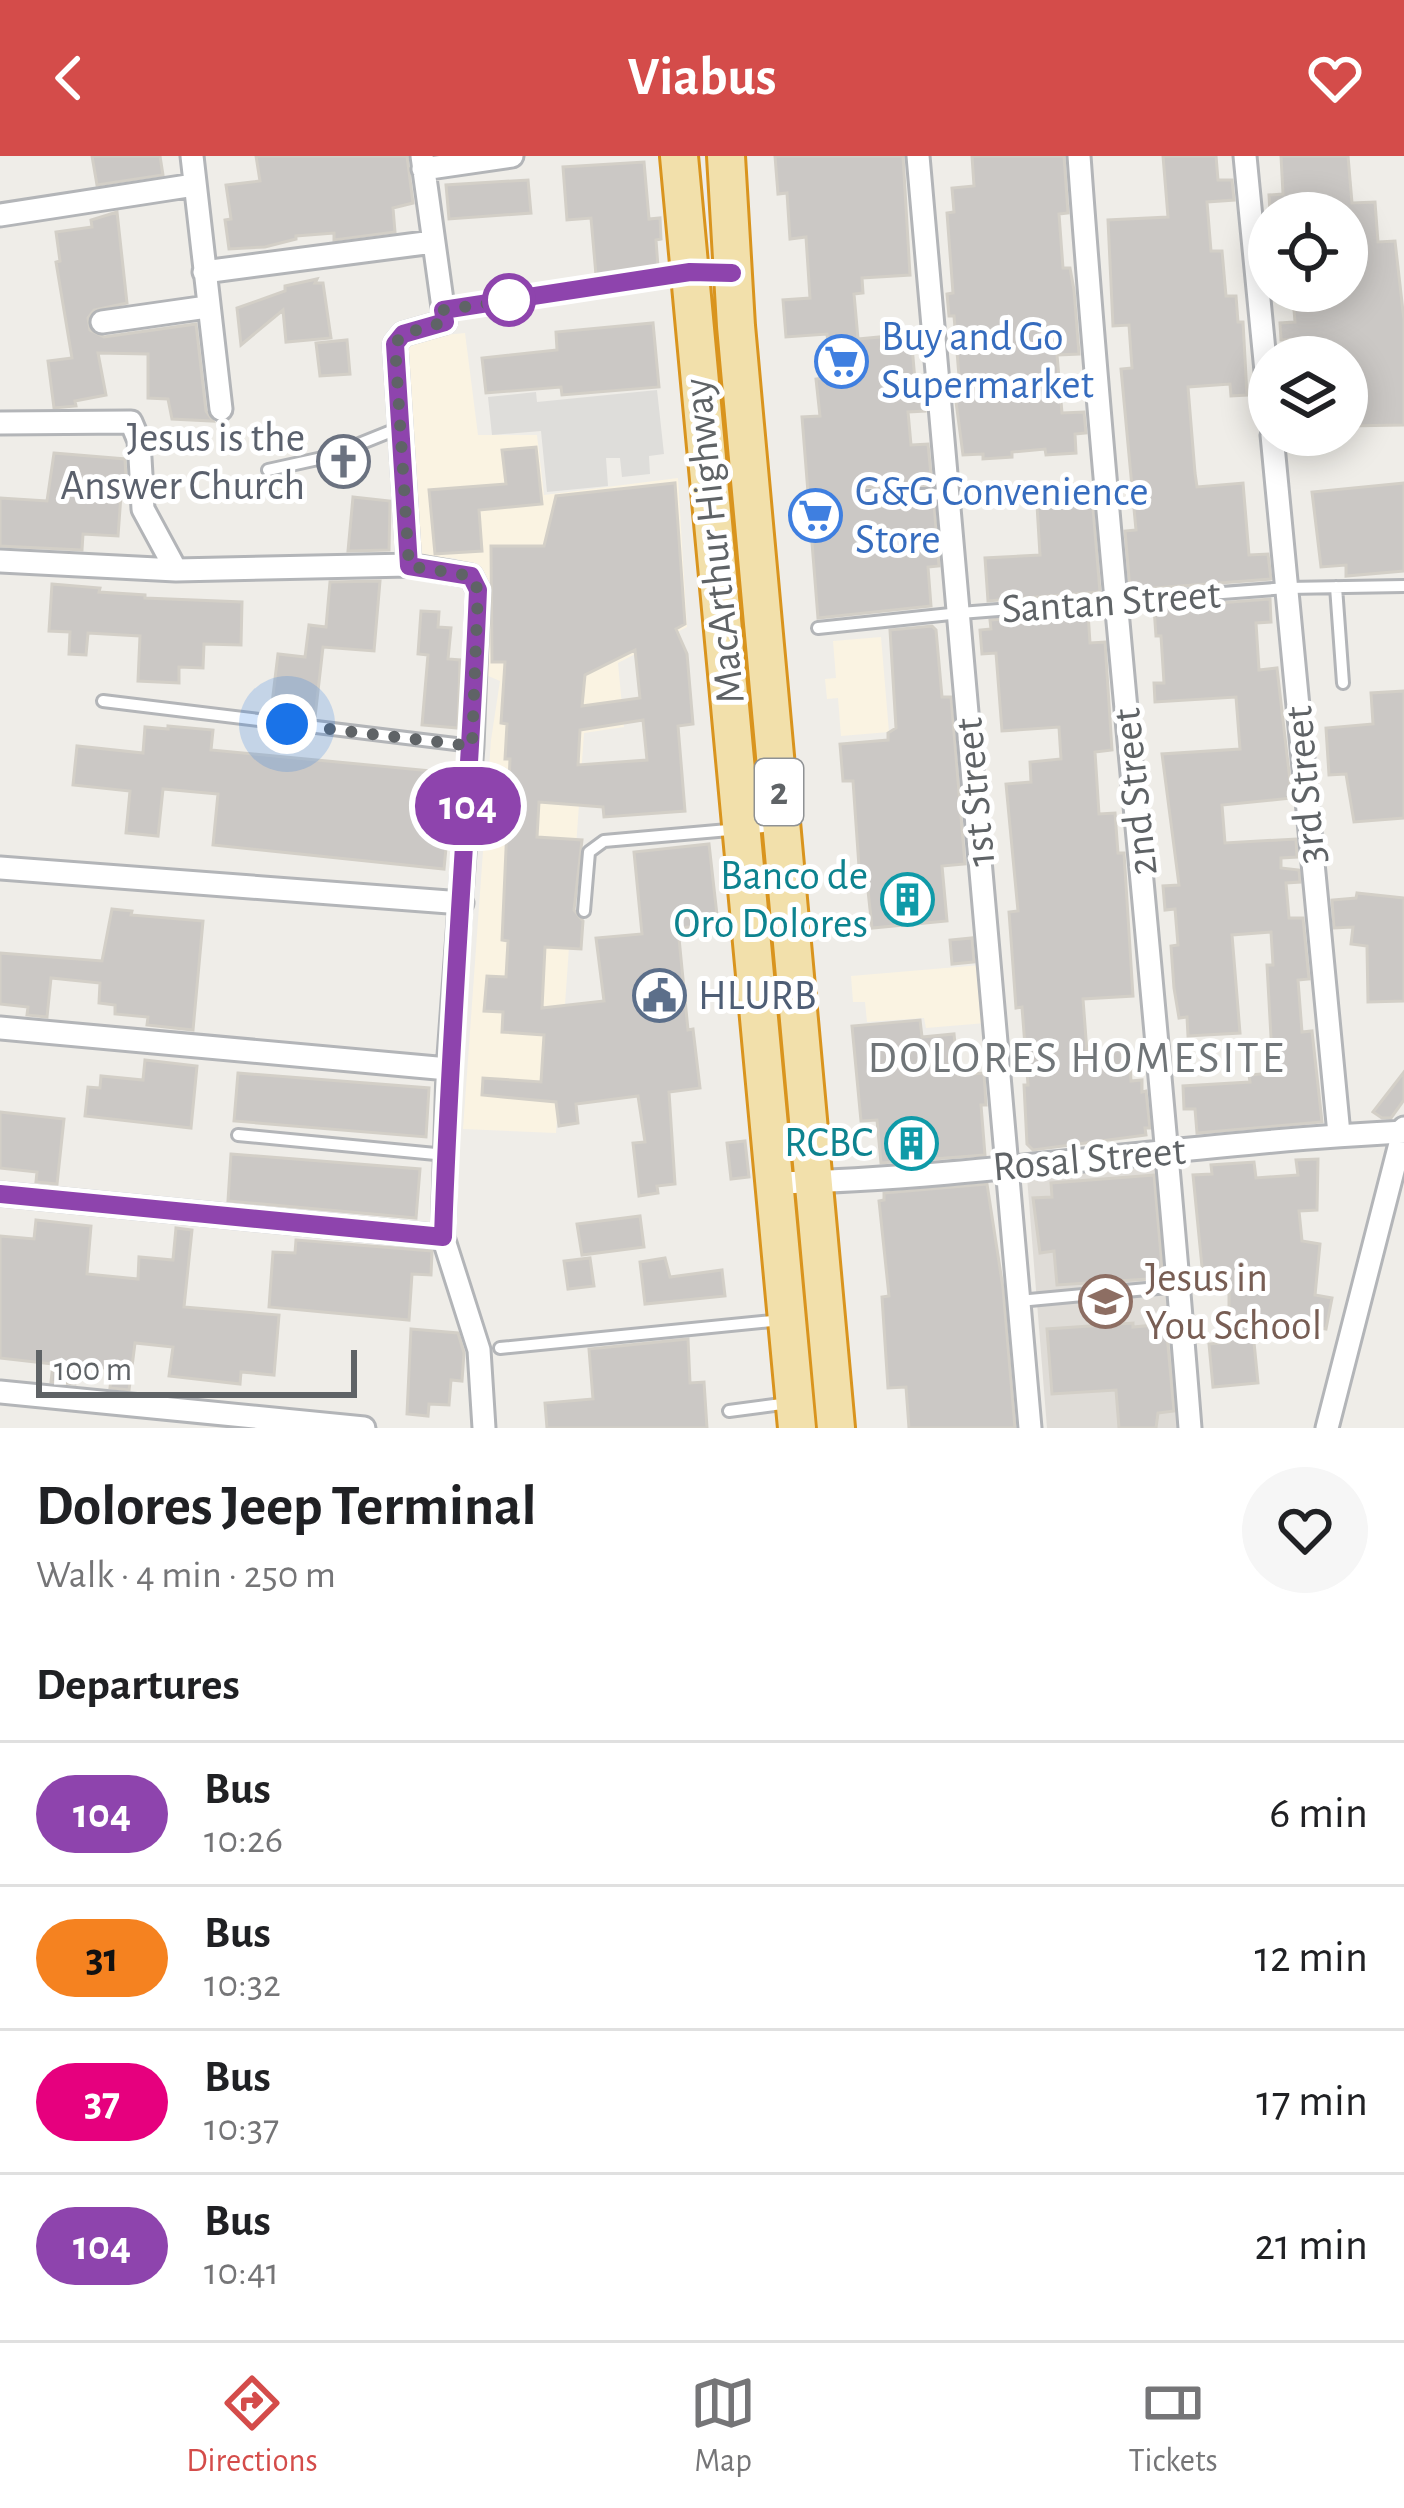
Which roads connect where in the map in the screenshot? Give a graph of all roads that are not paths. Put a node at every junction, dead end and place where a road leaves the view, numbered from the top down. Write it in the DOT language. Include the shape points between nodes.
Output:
graph roads {
  1 [pos="192,156"];
  2 [pos="512,156"];
  3 [pos="679,156"];
  4 [pos="726,156"];
  5 [pos="918,156"];
  6 [pos="1079,156"];
  7 [pos="1246,156"];
  8 [pos="422,163"];
  9 [pos="194,185"];
  10 [pos="0,215"];
  11 [pos="433,242"];
  12 [pos="204,272"];
  13 [pos="690,272"];
  14 [pos="732,273"];
  15 [pos="207,307"];
  16 [pos="443,310"];
  17 [pos="102,322"];
  18 [pos="1263,336"];
  19 [pos="220,409"];
  20 [pos="0,423"];
  21 [pos="399,428"];
  22 [pos="1274,456"];
  23 [pos="268,470"];
  24 [pos="949,494"];
  25 [pos="868,497"];
  26 [pos="0,561"];
  27 [pos="409,566"];
  28 [pos="176,570"];
  29 [pos="1404,586"];
  30 [pos="1336,587"];
  31 [pos="1287,588"];
  32 [pos="1117,604"];
  33 [pos="960,613"];
  34 [pos="818,628"];
  35 [pos="1343,683"];
  36 [pos="103,701"];
  37 [pos="472,746"];
  38 [pos="782,825"];
  39 [pos="743,828"];
  40 [pos="0,868"];
  41 [pos="462,903"];
  42 [pos="584,911"];
  43 [pos="0,1028"];
  44 [pos="448,1069"];
  45 [pos="1404,1131"];
  46 [pos="1339,1134"];
  47 [pos="238,1135"];
  48 [pos="1170,1154"];
  49 [pos="446,1155"];
  50 [pos="1008,1166"];
  51 [pos="815,1182"];
  52 [pos="774,1183"];
  53 [pos="0,1194"];
  54 [pos="443,1237"];
  55 [pos="1179,1286"];
  56 [pos="1019,1300"];
  57 [pos="827,1317"];
  58 [pos="787,1319"];
  59 [pos="489,1349"];
  60 [pos="0,1392"];
  61 [pos="729,1411"];
  62 [pos="835,1413"];
  63 [pos="796,1415"];
  64 [pos="364,1428"];
  65 [pos="484,1428"];
  66 [pos="1030,1428"];
  67 [pos="1190,1428"];
  68 [pos="1327,1428"];
  1 -- 9 [label="street"];
  2 -- 8 [label="street"];
  3 -- 13 [label="highway, MacArthur Highway / 2"];
  4 -- 14 [label="highway, MacArthur Highway / 2"];
  5 -- 24 [label="street, 1st Street"];
  6 -- 32 [label="street, 2nd Street"];
  7 -- 18 [label="street"];
  8 -- 11 [label="street"];
  9 -- 10 [label="street"];
  9 -- 12 [label="street"];
  11 -- 12 [label="street"];
  11 -- 16 [label="street"];
  12 -- 15 [label="street"];
  13 -- 14 [label="lane"];
  13 -- 16 [label="lane"];
  13 -- 39 [label="highway, MacArthur Highway / 2"];
  14 -- 38 [label="highway, MacArthur Highway / 2"];
  15 -- 17 [label="street"];
  15 -- 19 [label="street"];
  16 -- 21 [label="street" via="445,322 395,344"];
  20 -- 28 [label="street" via="131,422 143,508"];
  21 -- 23 [label="lane"];
  21 -- 27 [label="street"];
  22 -- 31 [label="street, 3rd Street"];
  24 -- 25 [label="lane"];
  24 -- 33 [label="street, 1st Street"];
  26 -- 28 [label="street"];
  27 -- 28 [label="street"];
  27 -- 37 [label="street" via="471,576 478,590"];
  29 -- 30 [label="lane, Santan Street"];
  30 -- 31 [label="lane, Santan Street"];
  30 -- 35 [label="lane"];
  31 -- 32 [label="lane, Santan Street"];
  31 -- 46 [label="street, 3rd Street"];
  32 -- 33 [label="lane, Santan Street"];
  32 -- 48 [label="street, 2nd Street"];
  33 -- 34 [label="lane, Santan Street"];
  33 -- 50 [label="street, 1st Street"];
  36 -- 37 [label="lane"];
  37 -- 41 [label="street"];
  38 -- 39 [label="lane"];
  38 -- 51 [label="highway, MacArthur Highway / 2"];
  39 -- 42 [label="lane" via="604,841 589,852"];
  39 -- 52 [label="highway, MacArthur Highway / 2"];
  40 -- 41 [label="street"];
  41 -- 44 [label="street"];
  43 -- 44 [label="street"];
  44 -- 49 [label="street"];
  45 -- 46 [label="street, Rosal Street"];
  45 -- 68 [label="street"];
  46 -- 48 [label="street, Rosal Street"];
  47 -- 49 [label="lane"];
  48 -- 50 [label="street, Rosal Street"];
  48 -- 55 [label="street, 2nd Street"];
  49 -- 54 [label="street"];
  50 -- 51 [label="street, Rosal Street"];
  50 -- 56 [label="street, 1st Street"];
  51 -- 52 [label="street, Rosal Street"];
  51 -- 57 [label="highway, MacArthur Highway / 2"];
  52 -- 58 [label="highway, MacArthur Highway / 2"];
  53 -- 54 [label="street"];
  54 -- 59 [label="street"];
  55 -- 56 [label="lane"];
  55 -- 67 [label="street, 2nd Street"];
  56 -- 66 [label="street, 1st Street"];
  57 -- 58 [label="lane"];
  57 -- 62 [label="highway, MacArthur Highway / 2"];
  58 -- 59 [label="lane"];
  58 -- 63 [label="highway, MacArthur Highway / 2"];
  59 -- 65 [label="street"];
  60 -- 64 [label="street"];
  61 -- 63 [label="lane"];
  62 -- 63 [label="lane"];
}
